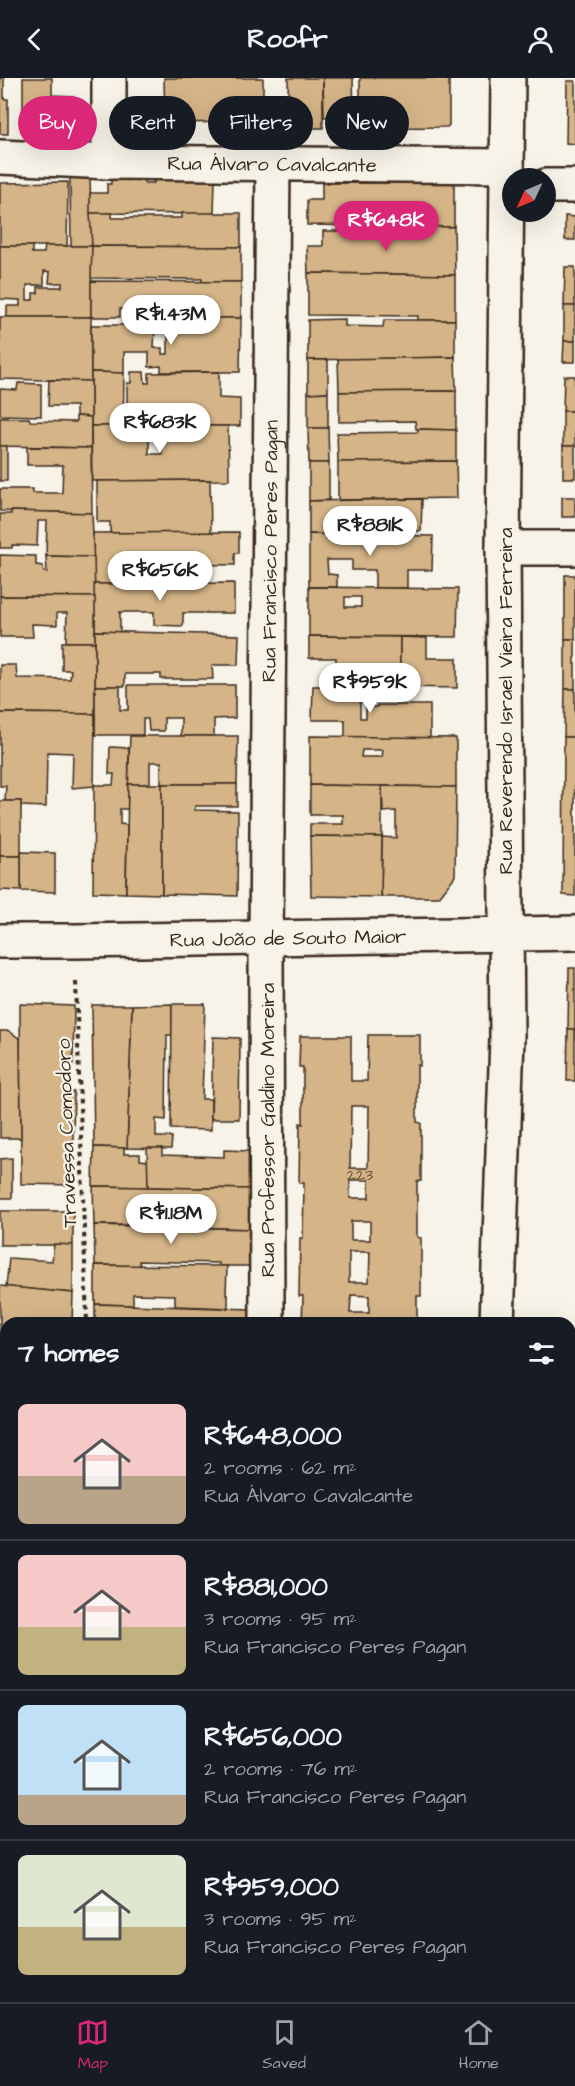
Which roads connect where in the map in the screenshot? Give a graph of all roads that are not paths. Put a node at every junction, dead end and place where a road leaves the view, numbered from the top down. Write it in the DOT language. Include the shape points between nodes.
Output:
graph roads {
  1 [pos="109,78"];
  2 [pos="508,78"];
  3 [pos="0,157"];
  4 [pos="109,162"];
  5 [pos="273,164"];
  6 [pos="509,168"];
  7 [pos="502,180"];
  8 [pos="556,186"];
  9 [pos="575,186"];
  10 [pos="508,222"];
  11 [pos="503,548"];
  12 [pos="575,548"];
  13 [pos="507,933"];
  14 [pos="575,933"];
  15 [pos="266,938"];
  16 [pos="0,941"];
  17 [pos="267,1317"];
  18 [pos="497,1317"];
  1 -- 4 [label="street"];
  2 -- 6 [label="street, Rua Reverendo Israel Vieira Ferreira"];
  3 -- 4 [label="street, Rua Álvaro Cavalcante"];
  4 -- 5 [label="street, Rua Álvaro Cavalcante"];
  5 -- 7 [label="street, Rua Álvaro Cavalcante"];
  5 -- 15 [label="street, Rua Francisco Peres Pagan"];
  8 -- 9 [label="street"];
  10 -- 11 [label="street, Rua Reverendo Israel Vieira Ferreira"];
  11 -- 12 [label="street"];
  11 -- 13 [label="street, Rua Reverendo Israel Vieira Ferreira"];
  13 -- 14 [label="street, Rua João de Souto Maior"];
  13 -- 15 [label="street, Rua João de Souto Maior"];
  13 -- 18 [label="street, Rua Reverendo Israel Vieira Ferreira"];
  15 -- 16 [label="street, Rua João de Souto Maior"];
  15 -- 17 [label="street, Rua Professor Galdino Moreira"];
}
